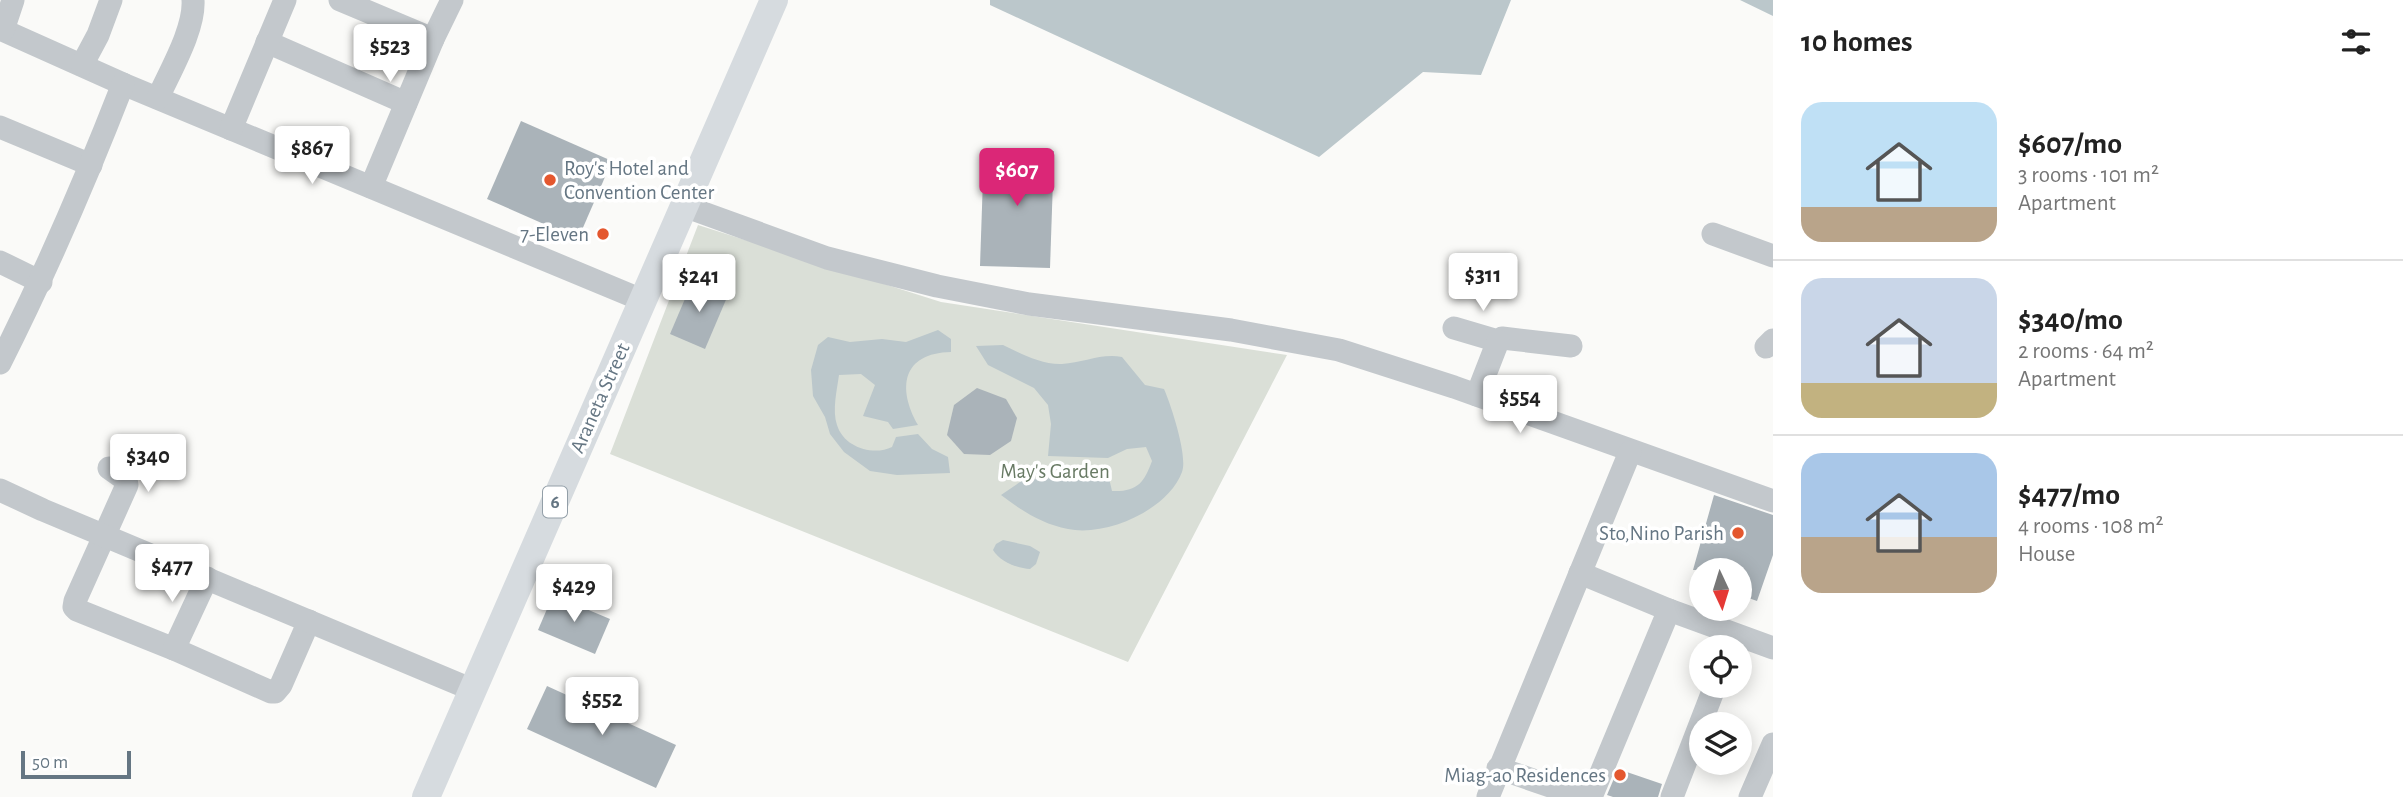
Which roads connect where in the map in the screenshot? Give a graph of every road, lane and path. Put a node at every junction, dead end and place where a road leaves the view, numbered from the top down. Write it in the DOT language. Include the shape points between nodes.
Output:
graph roads {
  1 [pos="13,0"];
  2 [pos="111,0"];
  3 [pos="193,0"];
  4 [pos="285,0"];
  5 [pos="340,0"];
  6 [pos="452,0"];
  7 [pos="774,0"];
  8 [pos="1,30"];
  9 [pos="433,39"];
  10 [pos="267,42"];
  11 [pos="82,65"];
  12 [pos="123,84"];
  13 [pos="158,98"];
  14 [pos="406,103"];
  15 [pos="231,129"];
  16 [pos="2,134"];
  17 [pos="92,165"];
  18 [pos="371,187"];
  19 [pos="684,206"];
  20 [pos="1713,234"];
  21 [pos="1773,256"];
  22 [pos="0,262"];
  23 [pos="41,282"];
  24 [pos="642,300"];
  25 [pos="1454,328"];
  26 [pos="1499,341"];
  27 [pos="1571,346"];
  28 [pos="0,362"];
  29 [pos="1477,396"];
  30 [pos="1630,452"];
  31 [pos="109,468"];
  32 [pos="0,491"];
  33 [pos="1773,501"];
  34 [pos="104,536"];
  35 [pos="1580,573"];
  36 [pos="207,578"];
  37 [pos="1669,610"];
  38 [pos="309,621"];
  39 [pos="1719,635"];
  40 [pos="1752,645"];
  41 [pos="174,649"];
  42 [pos="1773,649"];
  43 [pos="473,690"];
  44 [pos="1710,698"];
  45 [pos="1773,744"];
  46 [pos="1498,768"];
  47 [pos="426,797"];
  48 [pos="1488,797"];
  49 [pos="1582,797"];
  50 [pos="1591,797"];
  51 [pos="1672,797"];
  52 [pos="1750,797"];
  1 -- 8 [label="street"];
  2 -- 11 [label="street"];
  3 -- 13 [label="street" via="185,36"];
  4 -- 10 [label="street"];
  5 -- 9 [label="street"];
  6 -- 9 [label="street"];
  7 -- 19 [label="main road, Araneta Street / 6"];
  8 -- 11 [label="street"];
  9 -- 14 [label="street"];
  10 -- 14 [label="street"];
  10 -- 15 [label="street"];
  11 -- 12 [label="street"];
  12 -- 13 [label="street"];
  12 -- 17 [label="street"];
  13 -- 15 [label="street"];
  14 -- 18 [label="street"];
  15 -- 18 [label="street"];
  16 -- 17 [label="street"];
  17 -- 23 [label="street"];
  18 -- 24 [label="street"];
  19 -- 24 [label="main road, Araneta Street / 6"];
  19 -- 29 [label="street" via="827,258 937,286 1339,350"];
  20 -- 21 [label="street"];
  22 -- 23 [label="street"];
  23 -- 28 [label="street"];
  24 -- 43 [label="main road, Araneta Street / 6"];
  25 -- 26 [label="street"];
  26 -- 27 [label="street" via="1512,338"];
  26 -- 29 [label="street"];
  29 -- 30 [label="street"];
  30 -- 33 [label="street"];
  30 -- 35 [label="street"];
  31 -- 34 [label="street" via="127,485"];
  32 -- 34 [label="street"];
  34 -- 36 [label="street"];
  34 -- 41 [label="street" via="74,607"];
  35 -- 37 [label="street"];
  35 -- 46 [label="street"];
  36 -- 38 [label="street"];
  36 -- 41 [label="street"];
  37 -- 39 [label="street"];
  37 -- 50 [label="street"];
  38 -- 41 [label="street" via="275,692"];
  38 -- 43 [label="street"];
  40 -- 42 [label="street"];
  43 -- 47 [label="main road, Araneta Street / 6"];
  44 -- 51 [label="street"];
  45 -- 52 [label="street"];
  46 -- 48 [label="street"];
  46 -- 49 [label="street"];
}
